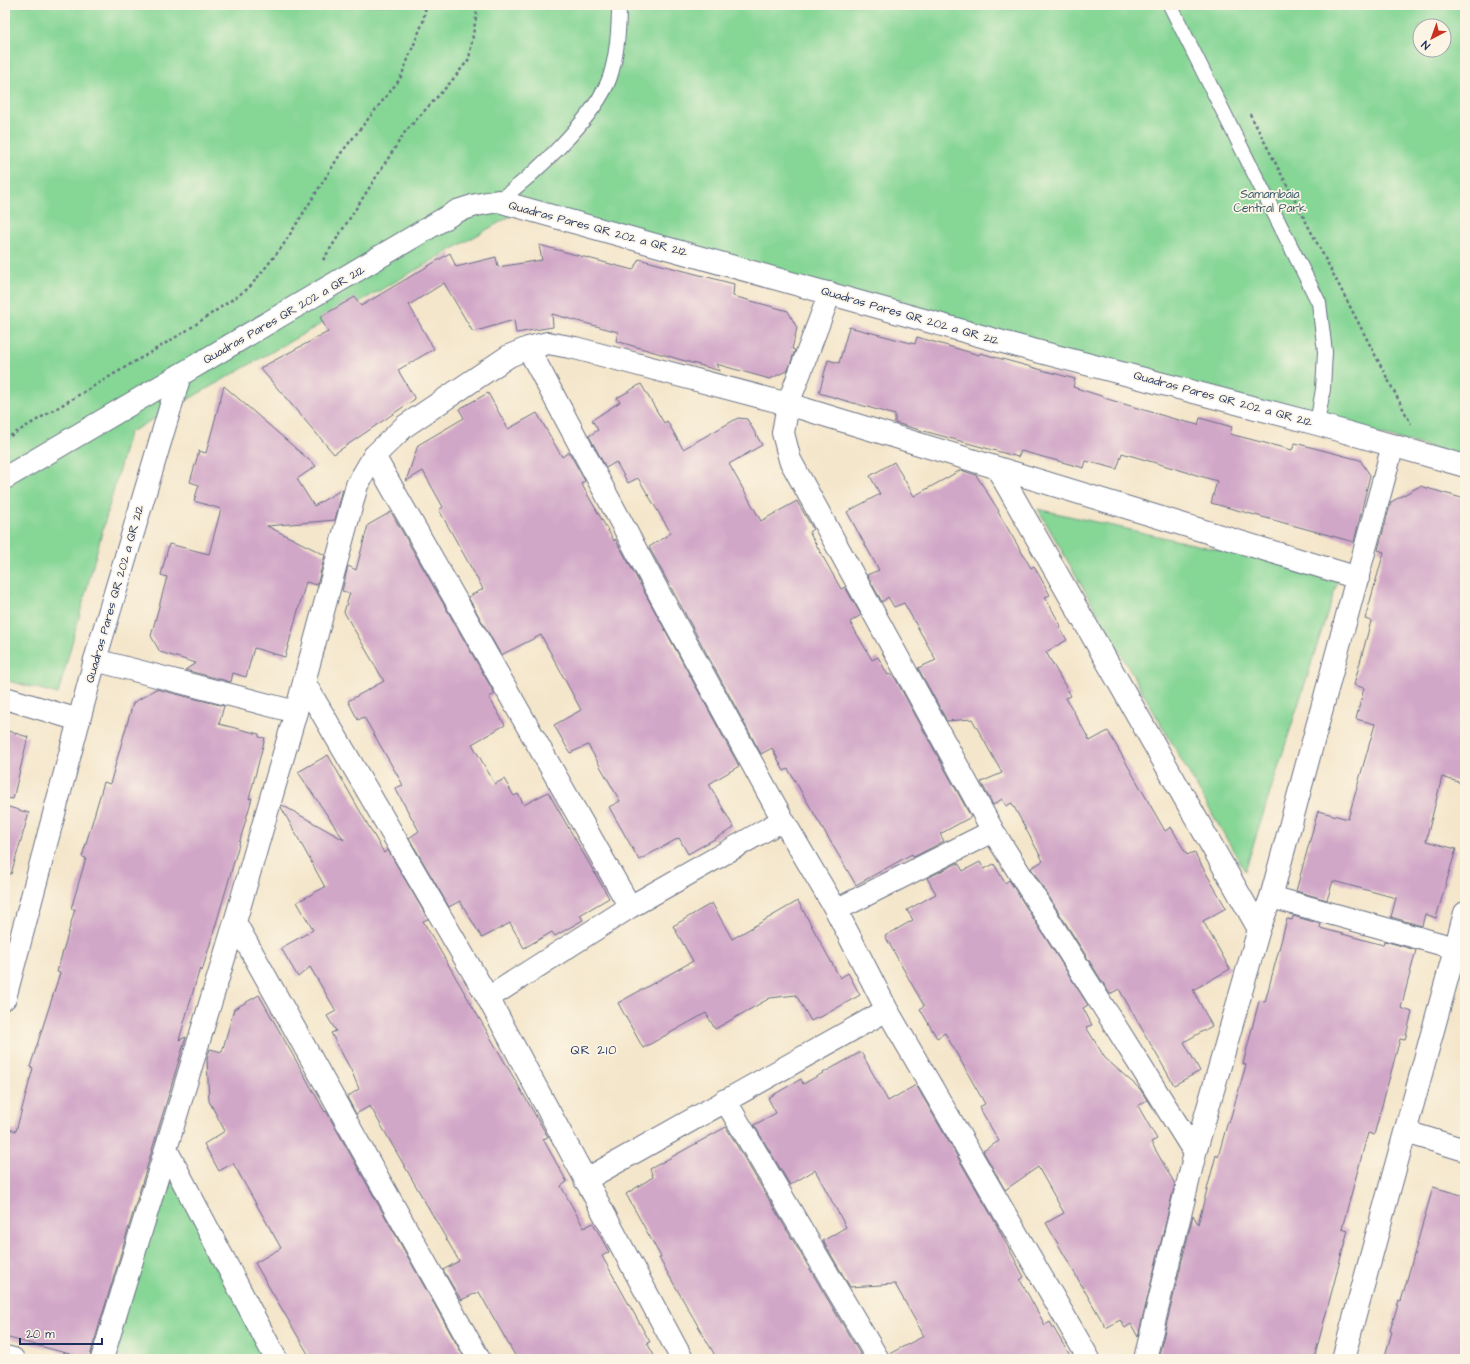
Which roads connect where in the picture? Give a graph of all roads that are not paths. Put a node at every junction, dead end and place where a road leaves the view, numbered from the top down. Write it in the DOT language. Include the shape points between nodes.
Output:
graph roads {
  1 [pos="619,5"];
  2 [pos="1170,5"];
  3 [pos="498,201"];
  4 [pos="830,293"];
  5 [pos="528,348"];
  6 [pos="180,376"];
  7 [pos="788,404"];
  8 [pos="1317,424"];
  9 [pos="1393,445"];
  10 [pos="374,456"];
  11 [pos="1465,466"];
  12 [pos="997,468"];
  13 [pos="5,478"];
  14 [pos="1358,578"];
  15 [pos="95,660"];
  16 [pos="304,682"];
  17 [pos="5,698"];
  18 [pos="296,712"];
  19 [pos="79,720"];
  20 [pos="783,820"];
  21 [pos="993,831"];
  22 [pos="1271,898"];
  23 [pos="630,907"];
  24 [pos="836,910"];
  25 [pos="1465,913"];
  26 [pos="235,922"];
  27 [pos="1259,929"];
  28 [pos="1455,948"];
  29 [pos="5,998"];
  30 [pos="488,998"];
  31 [pos="887,1010"];
  32 [pos="725,1100"];
  33 [pos="1406,1132"];
  34 [pos="166,1149"];
  35 [pos="1465,1150"];
  36 [pos="1195,1153"];
  37 [pos="585,1180"];
  38 [pos="5,1357"];
  39 [pos="13,1359"];
  40 [pos="102,1359"];
  41 [pos="276,1359"];
  42 [pos="479,1359"];
  43 [pos="682,1359"];
  44 [pos="878,1359"];
  45 [pos="1089,1359"];
  46 [pos="1145,1359"];
  47 [pos="1343,1359"];
  1 -- 3 [label="lane" via="618,34 610,78 592,109 554,153"];
  2 -- 8 [label="lane" via="1319,303 1325,352 1323,389"];
  3 -- 4 [label="street, Quadras Pares QR 202 a QR 212"];
  3 -- 6 [label="street, Quadras Pares QR 202 a QR 212" via="457,212"];
  4 -- 7 [label="street"];
  4 -- 8 [label="street, Quadras Pares QR 202 a QR 212" via="1010,344"];
  5 -- 7 [label="street" via="548,343 575,348"];
  5 -- 10 [label="street" via="509,356 405,426"];
  5 -- 20 [label="street"];
  6 -- 13 [label="street"];
  6 -- 15 [label="street, Quadras Pares QR 202 a QR 212"];
  7 -- 12 [label="street"];
  7 -- 21 [label="street" via="783,432 790,460"];
  8 -- 9 [label="street, Quadras Pares QR 202 a QR 212"];
  9 -- 11 [label="street, Quadras Pares QR 202 a QR 212"];
  9 -- 14 [label="street"];
  10 -- 16 [label="street" via="357,485"];
  10 -- 23 [label="street"];
  12 -- 14 [label="street"];
  12 -- 27 [label="street"];
  14 -- 22 [label="street"];
  15 -- 18 [label="street"];
  15 -- 19 [label="street, Quadras Pares QR 202 a QR 212"];
  16 -- 18 [label="street"];
  16 -- 30 [label="street"];
  17 -- 19 [label="street"];
  18 -- 26 [label="street"];
  19 -- 29 [label="street, Quadras Pares QR 202 a QR 212"];
  20 -- 23 [label="street"];
  20 -- 24 [label="street"];
  21 -- 24 [label="street"];
  21 -- 36 [label="street"];
  22 -- 27 [label="street"];
  22 -- 28 [label="street"];
  23 -- 30 [label="street"];
  24 -- 31 [label="street"];
  25 -- 28 [label="street"];
  26 -- 34 [label="street"];
  26 -- 42 [label="street"];
  27 -- 36 [label="street"];
  28 -- 33 [label="street"];
  30 -- 37 [label="street"];
  31 -- 32 [label="street"];
  31 -- 45 [label="street"];
  32 -- 37 [label="street"];
  32 -- 44 [label="street"];
  33 -- 35 [label="street"];
  33 -- 47 [label="street"];
  34 -- 40 [label="street"];
  34 -- 41 [label="street"];
  36 -- 46 [label="street"];
  37 -- 43 [label="street"];
  38 -- 39 [label="street"];
}
